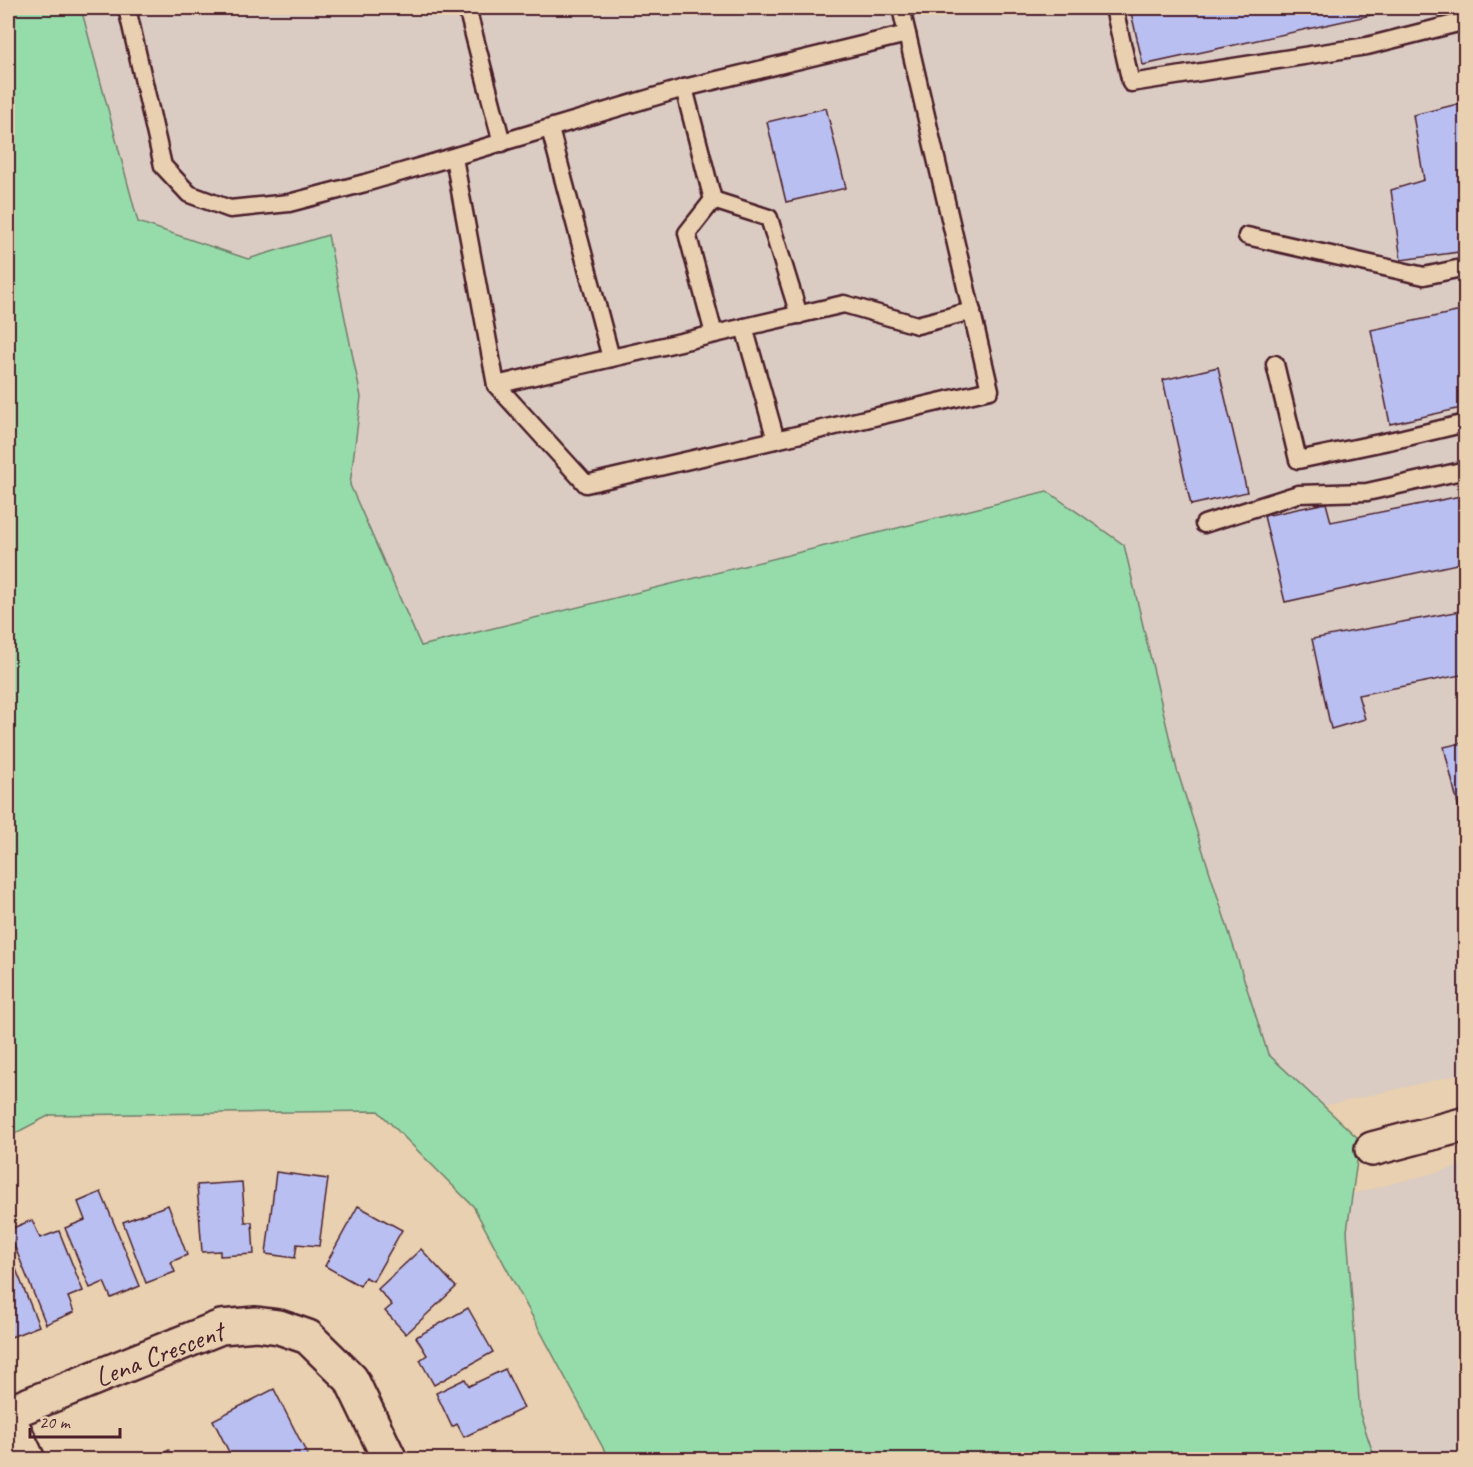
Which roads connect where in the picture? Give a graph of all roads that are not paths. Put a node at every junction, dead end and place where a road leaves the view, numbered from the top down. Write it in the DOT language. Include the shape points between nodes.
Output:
graph roads {
  1 [pos="127,8"];
  2 [pos="467,8"];
  3 [pos="901,8"];
  4 [pos="1114,8"];
  5 [pos="1466,21"];
  6 [pos="907,34"];
  7 [pos="684,88"];
  8 [pos="550,129"];
  9 [pos="502,143"];
  10 [pos="454,158"];
  11 [pos="713,200"];
  12 [pos="1246,236"];
  13 [pos="1466,267"];
  14 [pos="972,311"];
  15 [pos="799,315"];
  16 [pos="744,327"];
  17 [pos="714,334"];
  18 [pos="610,358"];
  19 [pos="1275,364"];
  20 [pos="496,385"];
  21 [pos="1466,423"];
  22 [pos="776,440"];
  23 [pos="1466,470"];
  24 [pos="1204,524"];
  25 [pos="1466,1124"];
  26 [pos="1372,1149"];
  27 [pos="8,1415"];
  28 [pos="28,1460"];
  29 [pos="390,1460"];
  1 -- 10 [label="lane" via="163,166 189,194 230,209 289,203"];
  2 -- 9 [label="lane"];
  3 -- 6 [label="lane"];
  4 -- 5 [label="lane" via="1131,83 1367,46"];
  6 -- 7 [label="lane"];
  6 -- 14 [label="lane"];
  7 -- 8 [label="lane"];
  7 -- 11 [label="lane"];
  8 -- 9 [label="lane"];
  8 -- 18 [label="lane"];
  9 -- 10 [label="lane"];
  10 -- 20 [label="lane"];
  11 -- 15 [label="lane" via="769,218"];
  11 -- 17 [label="lane" via="687,233"];
  12 -- 13 [label="lane" via="1424,276"];
  14 -- 15 [label="lane" via="917,325 844,304"];
  14 -- 22 [label="lane" via="990,390"];
  15 -- 16 [label="lane"];
  16 -- 17 [label="lane"];
  16 -- 22 [label="lane"];
  17 -- 18 [label="lane"];
  18 -- 20 [label="lane"];
  19 -- 21 [label="lane" via="1298,460"];
  20 -- 22 [label="lane" via="586,484"];
  23 -- 24 [label="lane" via="1367,492 1298,494"];
  25 -- 26 [label="street"];
  27 -- 28 [label="street"];
  27 -- 29 [label="street, Lena Crescent" via="221,1327 256,1324 308,1336 351,1379"];
}
